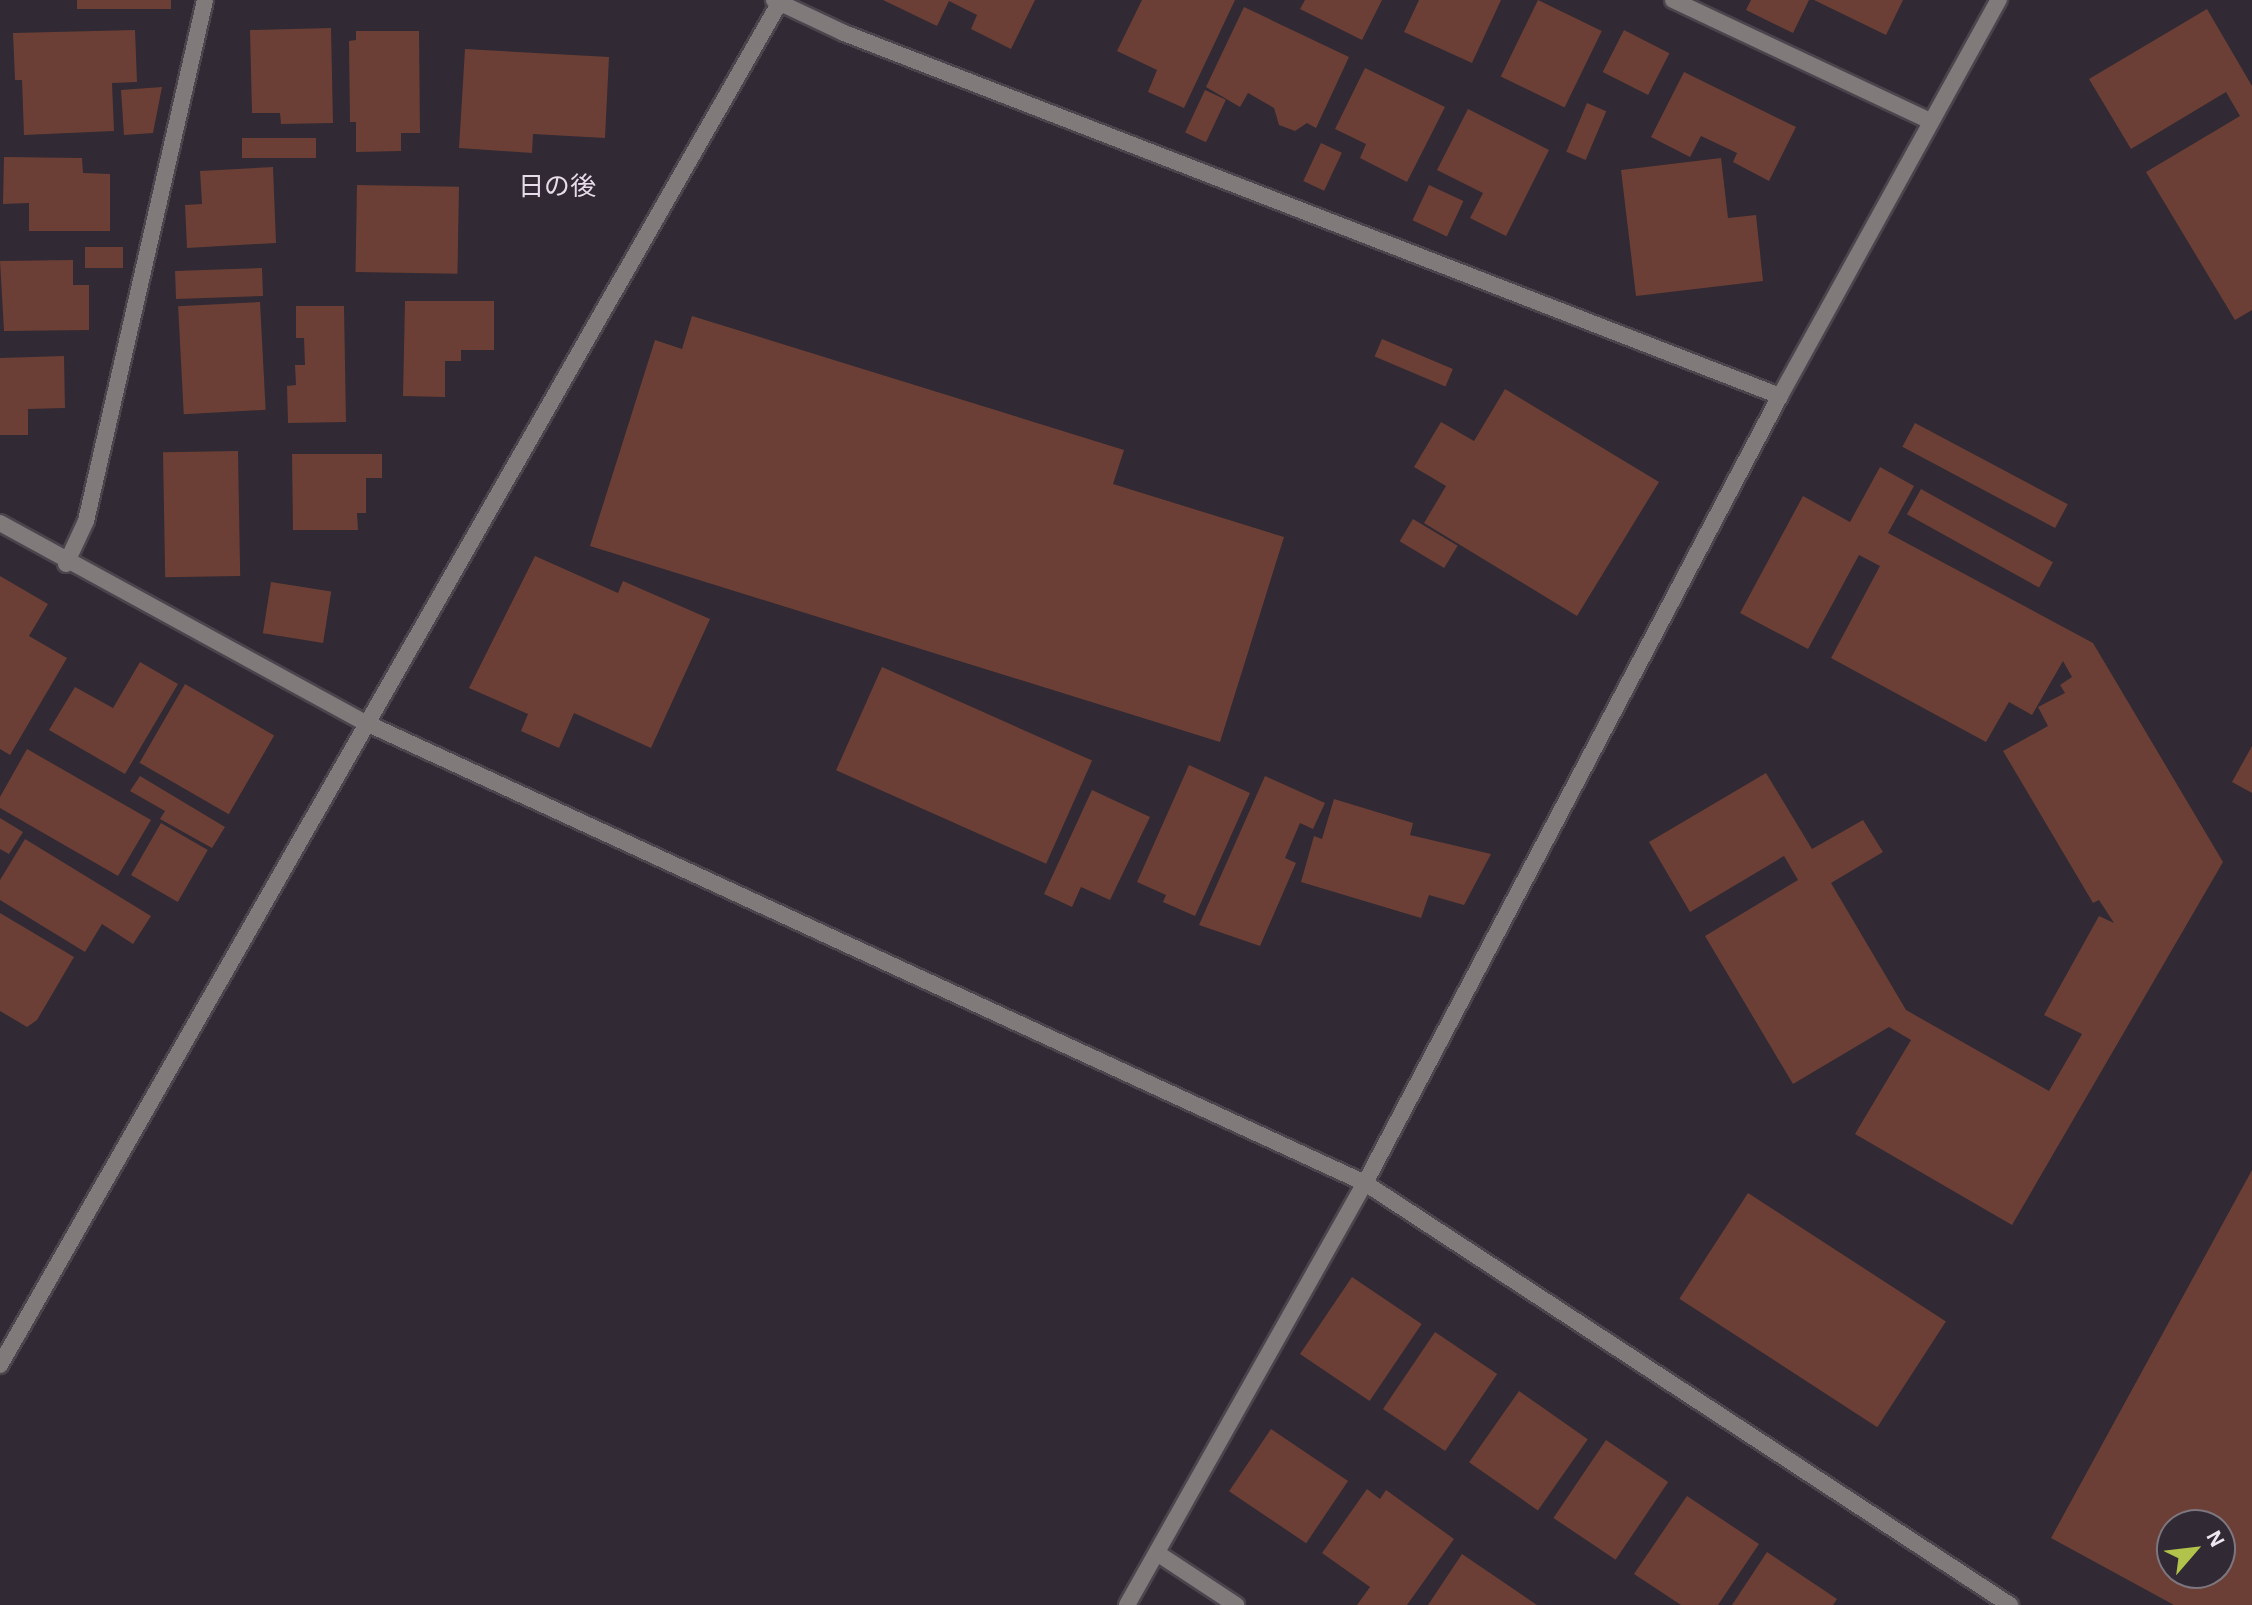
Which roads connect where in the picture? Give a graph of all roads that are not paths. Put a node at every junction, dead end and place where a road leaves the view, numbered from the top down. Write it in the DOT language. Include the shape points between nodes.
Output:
graph roads {
  1 [pos="205,0"];
  2 [pos="1673,0"];
  3 [pos="1999,0"];
  4 [pos="778,1"];
  5 [pos="1928,120"];
  6 [pos="1780,396"];
  7 [pos="0,523"];
  8 [pos="66,564"];
  9 [pos="364,722"];
  10 [pos="1365,1183"];
  11 [pos="0,1365"];
  12 [pos="1157,1553"];
  13 [pos="1127,1605"];
  14 [pos="1236,1605"];
  15 [pos="2010,1605"];
  1 -- 8 [label="street" via="86,521"];
  2 -- 5 [label="street"];
  3 -- 5 [label="street"];
  4 -- 6 [label="street" via="844,33"];
  4 -- 9 [label="street"];
  5 -- 6 [label="street"];
  6 -- 10 [label="street"];
  7 -- 8 [label="street"];
  8 -- 9 [label="street"];
  9 -- 10 [label="street"];
  9 -- 11 [label="street"];
  10 -- 12 [label="street"];
  10 -- 15 [label="street"];
  12 -- 13 [label="street"];
  12 -- 14 [label="street"];
}
